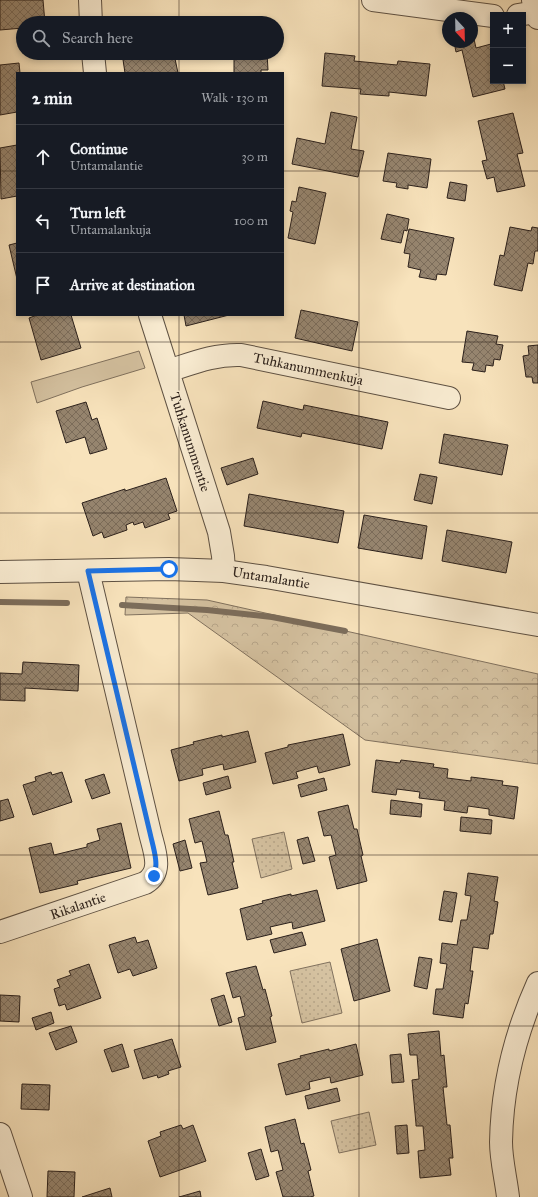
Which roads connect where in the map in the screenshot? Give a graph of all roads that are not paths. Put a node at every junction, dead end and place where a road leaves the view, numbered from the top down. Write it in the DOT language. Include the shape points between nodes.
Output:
graph roads {
  1 [pos="90,0"];
  2 [pos="373,0"];
  3 [pos="91,16"];
  4 [pos="490,16"];
  5 [pos="94,60"];
  6 [pos="95,72"];
  7 [pos="150,316"];
  8 [pos="168,371"];
  9 [pos="449,398"];
  10 [pos="88,571"];
  11 [pos="224,571"];
  12 [pos="0,572"];
  13 [pos="538,625"];
  14 [pos="0,932"];
  15 [pos="538,983"];
  16 [pos="0,1134"];
  17 [pos="21,1197"];
  18 [pos="508,1197"];
  1 -- 3 [label="street"];
  2 -- 4 [label="street"];
  5 -- 6 [label="street"];
  7 -- 8 [label="street, Tuhkanummentie"];
  8 -- 9 [label="street, Tuhkanummenkuja" via="214,357 240,355"];
  8 -- 11 [label="street, Tuhkanummentie" via="219,532"];
  10 -- 11 [label="street, Untamalantie"];
  10 -- 12 [label="street, Untamalantie"];
  10 -- 14 [label="street, Rikalantie" via="150,833 156,870 154,876 134,887"];
  11 -- 13 [label="street, Untamalantie"];
  15 -- 18 [label="street" via="520,1026 504,1096 501,1144"];
  16 -- 17 [label="street"];
}
